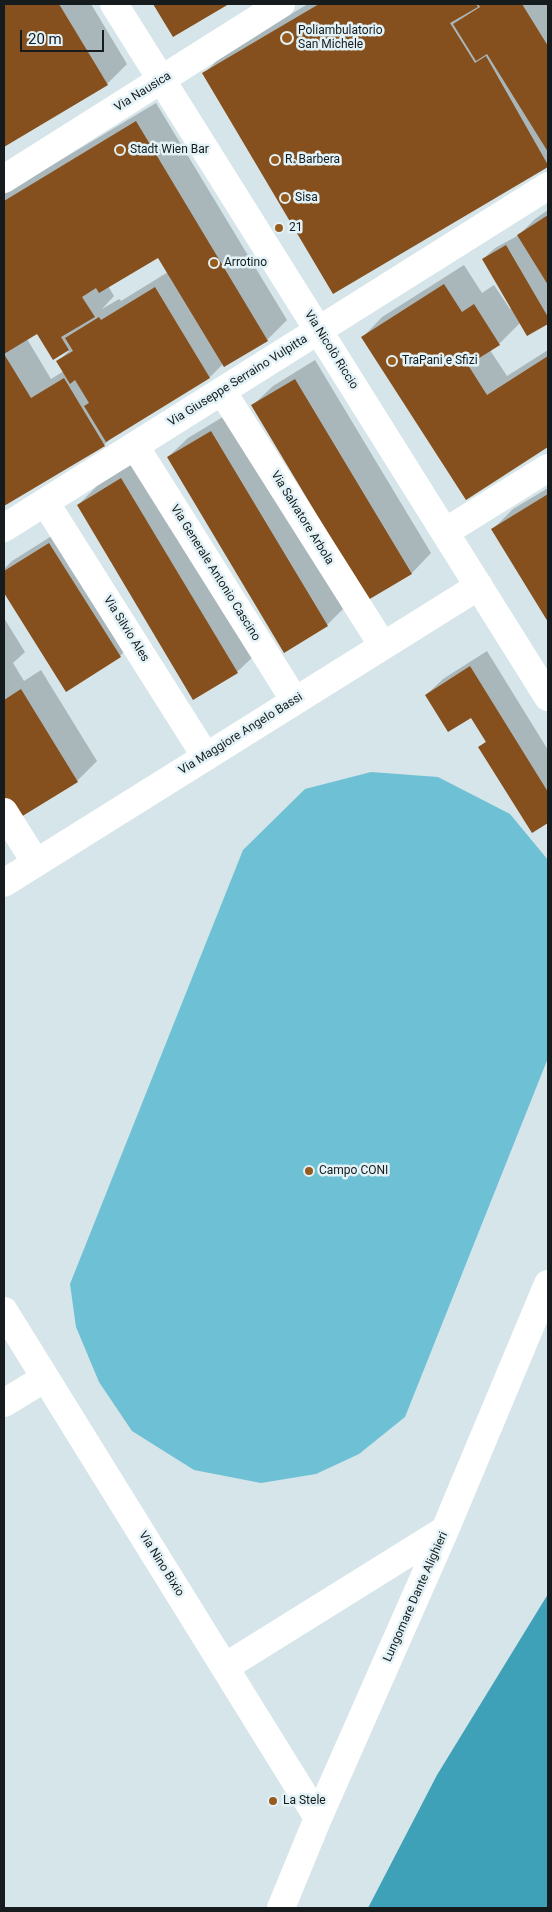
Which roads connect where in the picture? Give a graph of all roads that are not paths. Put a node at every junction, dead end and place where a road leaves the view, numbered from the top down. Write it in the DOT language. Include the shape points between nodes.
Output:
graph roads {
  1 [pos="114,4"];
  2 [pos="281,4"];
  3 [pos="161,80"];
  4 [pos="4,179"];
  5 [pos="548,186"];
  6 [pos="318,330"];
  7 [pos="222,390"];
  8 [pos="135,446"];
  9 [pos="548,468"];
  10 [pos="45,502"];
  11 [pos="4,528"];
  12 [pos="445,532"];
  13 [pos="479,586"];
  14 [pos="383,646"];
  15 [pos="548,696"];
  16 [pos="295,701"];
  17 [pos="206,757"];
  18 [pos="4,812"];
  19 [pos="36,863"];
  20 [pos="4,883"];
  21 [pos="548,1284"];
  22 [pos="4,1310"];
  23 [pos="45,1378"];
  24 [pos="4,1403"];
  25 [pos="445,1530"];
  26 [pos="225,1667"];
  27 [pos="318,1818"];
  28 [pos="281,1908"];
  1 -- 3 [label="street, Via Nicolò Riccio"];
  2 -- 3 [label="street, Via Nausica"];
  3 -- 4 [label="street, Via Nausica"];
  3 -- 6 [label="street, Via Nicolò Riccio"];
  5 -- 6 [label="street, Via Giuseppe Serraino Vulpitta"];
  6 -- 7 [label="street, Via Giuseppe Serraino Vulpitta"];
  6 -- 12 [label="street, Via Nicolò Riccio"];
  7 -- 8 [label="street, Via Giuseppe Serraino Vulpitta"];
  7 -- 14 [label="street, Via Salvatore Arbola"];
  8 -- 10 [label="street, Via Giuseppe Serraino Vulpitta"];
  8 -- 16 [label="street, Via Generale Antonio Cascino"];
  9 -- 12 [label="street"];
  10 -- 11 [label="street, Via Giuseppe Serraino Vulpitta"];
  10 -- 17 [label="street, Via Silvio Ales"];
  12 -- 13 [label="street, Via Nicolò Riccio"];
  13 -- 14 [label="street, Via Maggiore Angelo Bassi"];
  13 -- 15 [label="street, Via Nicolò Riccio"];
  14 -- 16 [label="street, Via Maggiore Angelo Bassi"];
  16 -- 17 [label="street, Via Maggiore Angelo Bassi"];
  17 -- 19 [label="street, Via Maggiore Angelo Bassi"];
  18 -- 19 [label="street"];
  19 -- 20 [label="street, Via Maggiore Angelo Bassi"];
  21 -- 25 [label="street, Lungomare Dante Alighieri"];
  22 -- 23 [label="street, Via Nino Bixio"];
  23 -- 24 [label="street"];
  23 -- 26 [label="street, Via Nino Bixio"];
  25 -- 26 [label="street"];
  25 -- 27 [label="street, Lungomare Dante Alighieri"];
  26 -- 27 [label="street, Via Nino Bixio"];
  27 -- 28 [label="street, Lungomare Dante Alighieri"];
}
